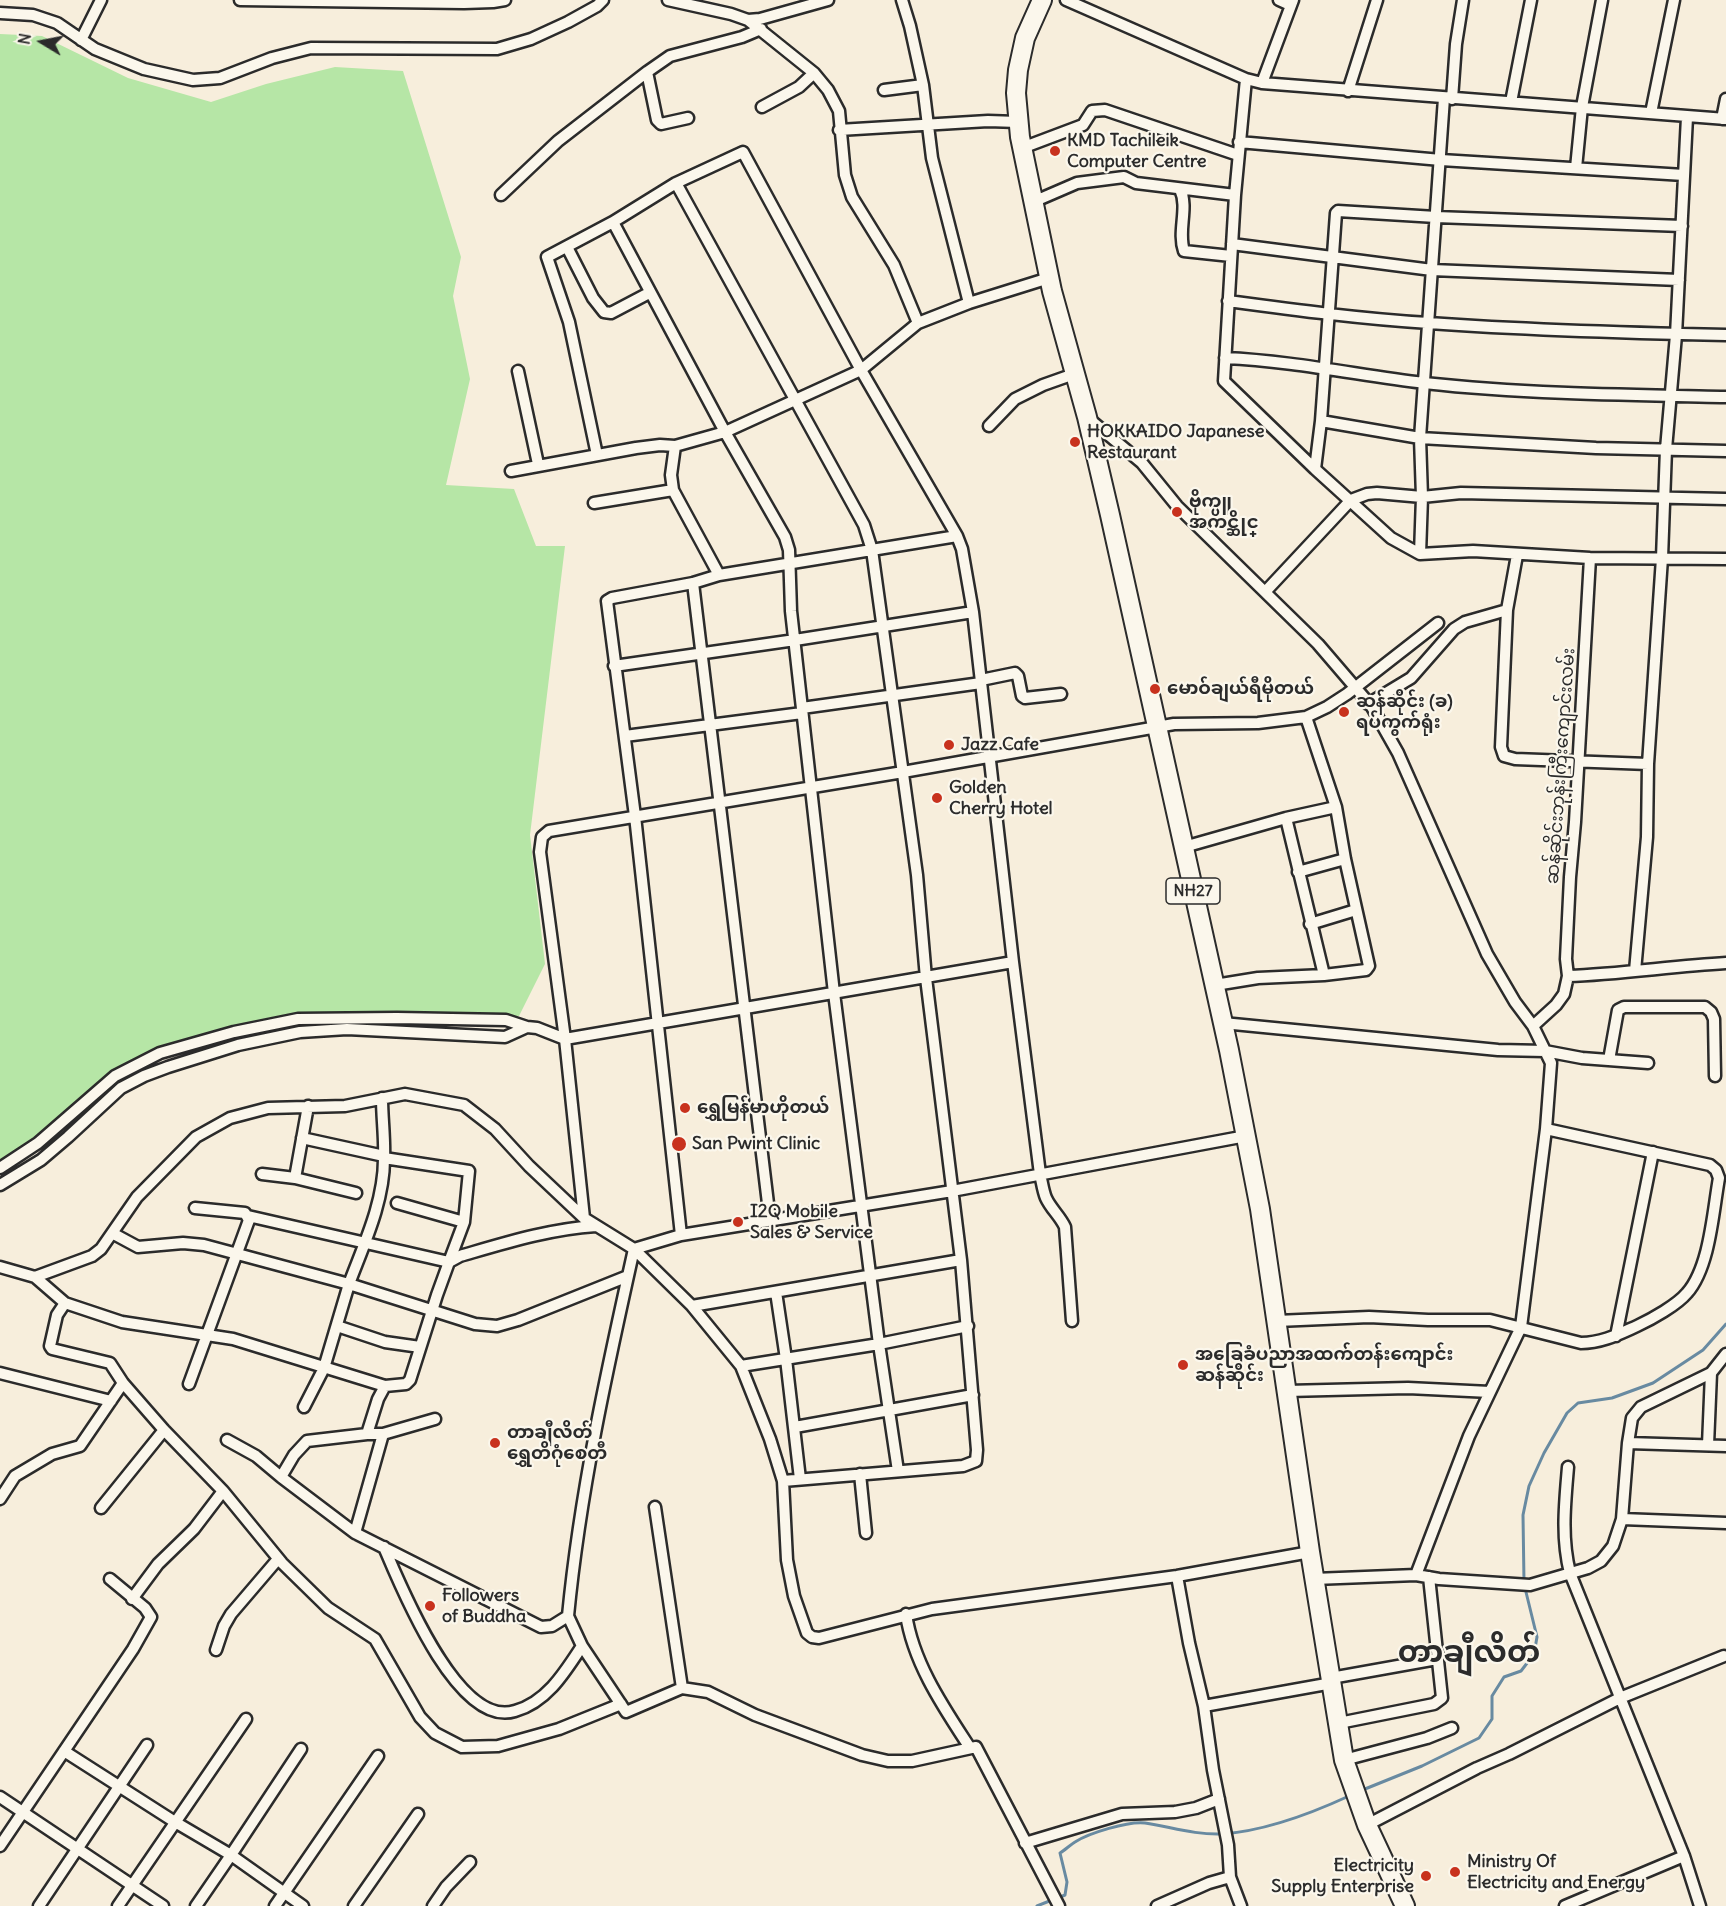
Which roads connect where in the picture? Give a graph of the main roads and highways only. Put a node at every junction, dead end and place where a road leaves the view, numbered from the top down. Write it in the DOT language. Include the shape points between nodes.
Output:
graph roads {
  1 [pos="1042,0"];
  2 [pos="1406,1906"];
  1 -- 2 [label="main road, NH27" via="1025,38 1018,70 1016,93 1022,148 1049,278 1087,417 1246,1136 1344,1760 1364,1817"];
}
